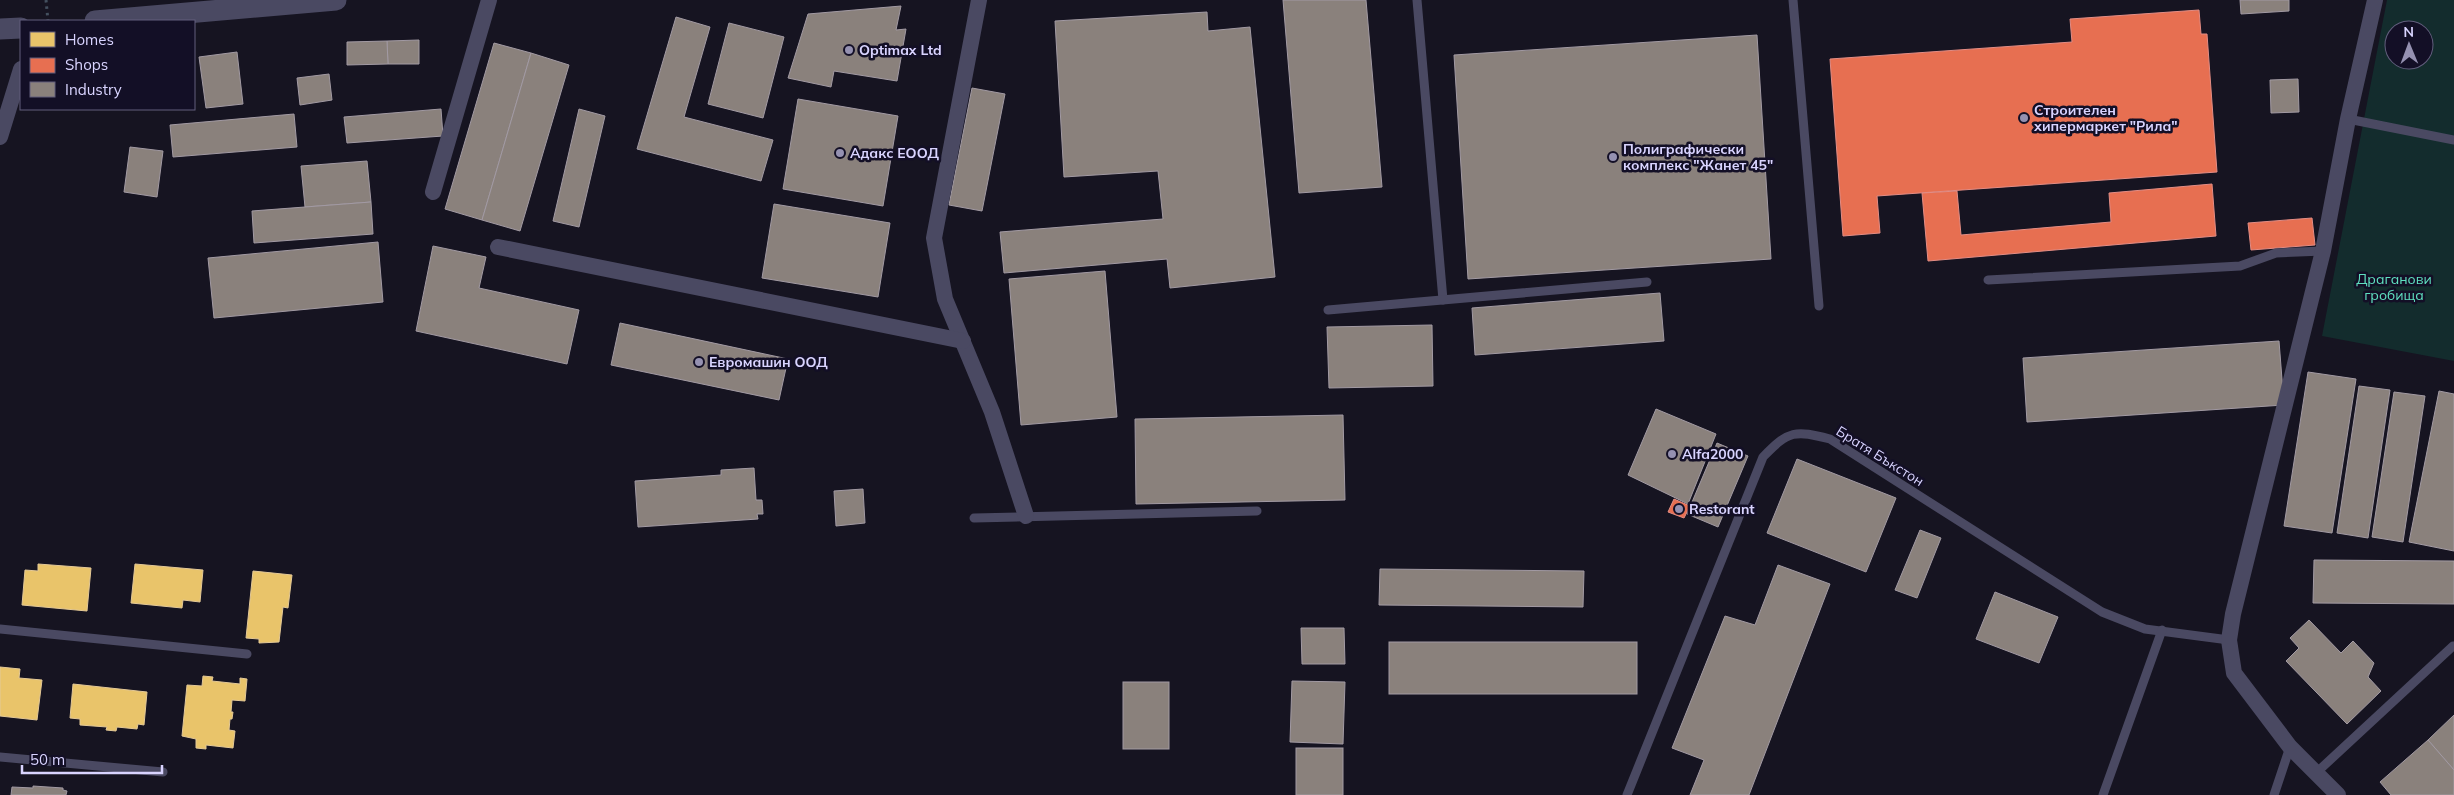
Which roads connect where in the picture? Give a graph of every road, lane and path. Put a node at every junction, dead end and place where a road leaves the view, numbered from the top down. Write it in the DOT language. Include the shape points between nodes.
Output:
graph roads {
  1 [pos="46,0"];
  2 [pos="336,0"];
  3 [pos="489,0"];
  4 [pos="979,0"];
  5 [pos="1417,0"];
  6 [pos="1793,0"];
  7 [pos="2375,0"];
  8 [pos="229,5"];
  9 [pos="48,20"];
  10 [pos="103,20"];
  11 [pos="20,28"];
  12 [pos="0,29"];
  13 [pos="20,72"];
  14 [pos="2348,120"];
  15 [pos="0,137"];
  16 [pos="2454,140"];
  17 [pos="433,192"];
  18 [pos="498,247"];
  19 [pos="2323,251"];
  20 [pos="1988,280"];
  21 [pos="1647,282"];
  22 [pos="1443,300"];
  23 [pos="1819,306"];
  24 [pos="1328,310"];
  25 [pos="963,341"];
  26 [pos="1257,511"];
  27 [pos="1026,516"];
  28 [pos="974,518"];
  29 [pos="0,629"];
  30 [pos="2162,630"];
  31 [pos="2229,640"];
  32 [pos="2453,646"];
  33 [pos="247,654"];
  34 [pos="2290,747"];
  35 [pos="0,757"];
  36 [pos="163,772"];
  37 [pos="2316,773"];
  38 [pos="1628,795"];
  39 [pos="2103,795"];
  40 [pos="2274,795"];
  41 [pos="2338,795"];
  1 -- 9 [label="path"];
  2 -- 8 [label="street"];
  3 -- 17 [label="street"];
  4 -- 25 [label="street" via="934,238 945,299"];
  5 -- 22 [label="lane"];
  6 -- 23 [label="lane"];
  7 -- 14 [label="street"];
  8 -- 10 [label="street"];
  11 -- 12 [label="street"];
  13 -- 15 [label="street"];
  14 -- 16 [label="lane"];
  14 -- 19 [label="street"];
  18 -- 25 [label="street"];
  19 -- 20 [label="lane" via="2276,254 2240,266"];
  19 -- 31 [label="street"];
  21 -- 22 [label="lane"];
  22 -- 24 [label="lane"];
  25 -- 27 [label="street" via="992,412"];
  26 -- 27 [label="lane"];
  27 -- 28 [label="lane"];
  29 -- 33 [label="lane"];
  30 -- 31 [label="lane, Братя Бъкстон"];
  30 -- 38 [label="lane, Братя Бъкстон" via="2145,629 2102,612 1830,439 1802,432 1779,440 1763,457"];
  30 -- 39 [label="lane"];
  31 -- 34 [label="street" via="2234,673"];
  32 -- 37 [label="lane"];
  34 -- 37 [label="street"];
  34 -- 40 [label="lane"];
  35 -- 36 [label="lane"];
  37 -- 41 [label="street"];
}
